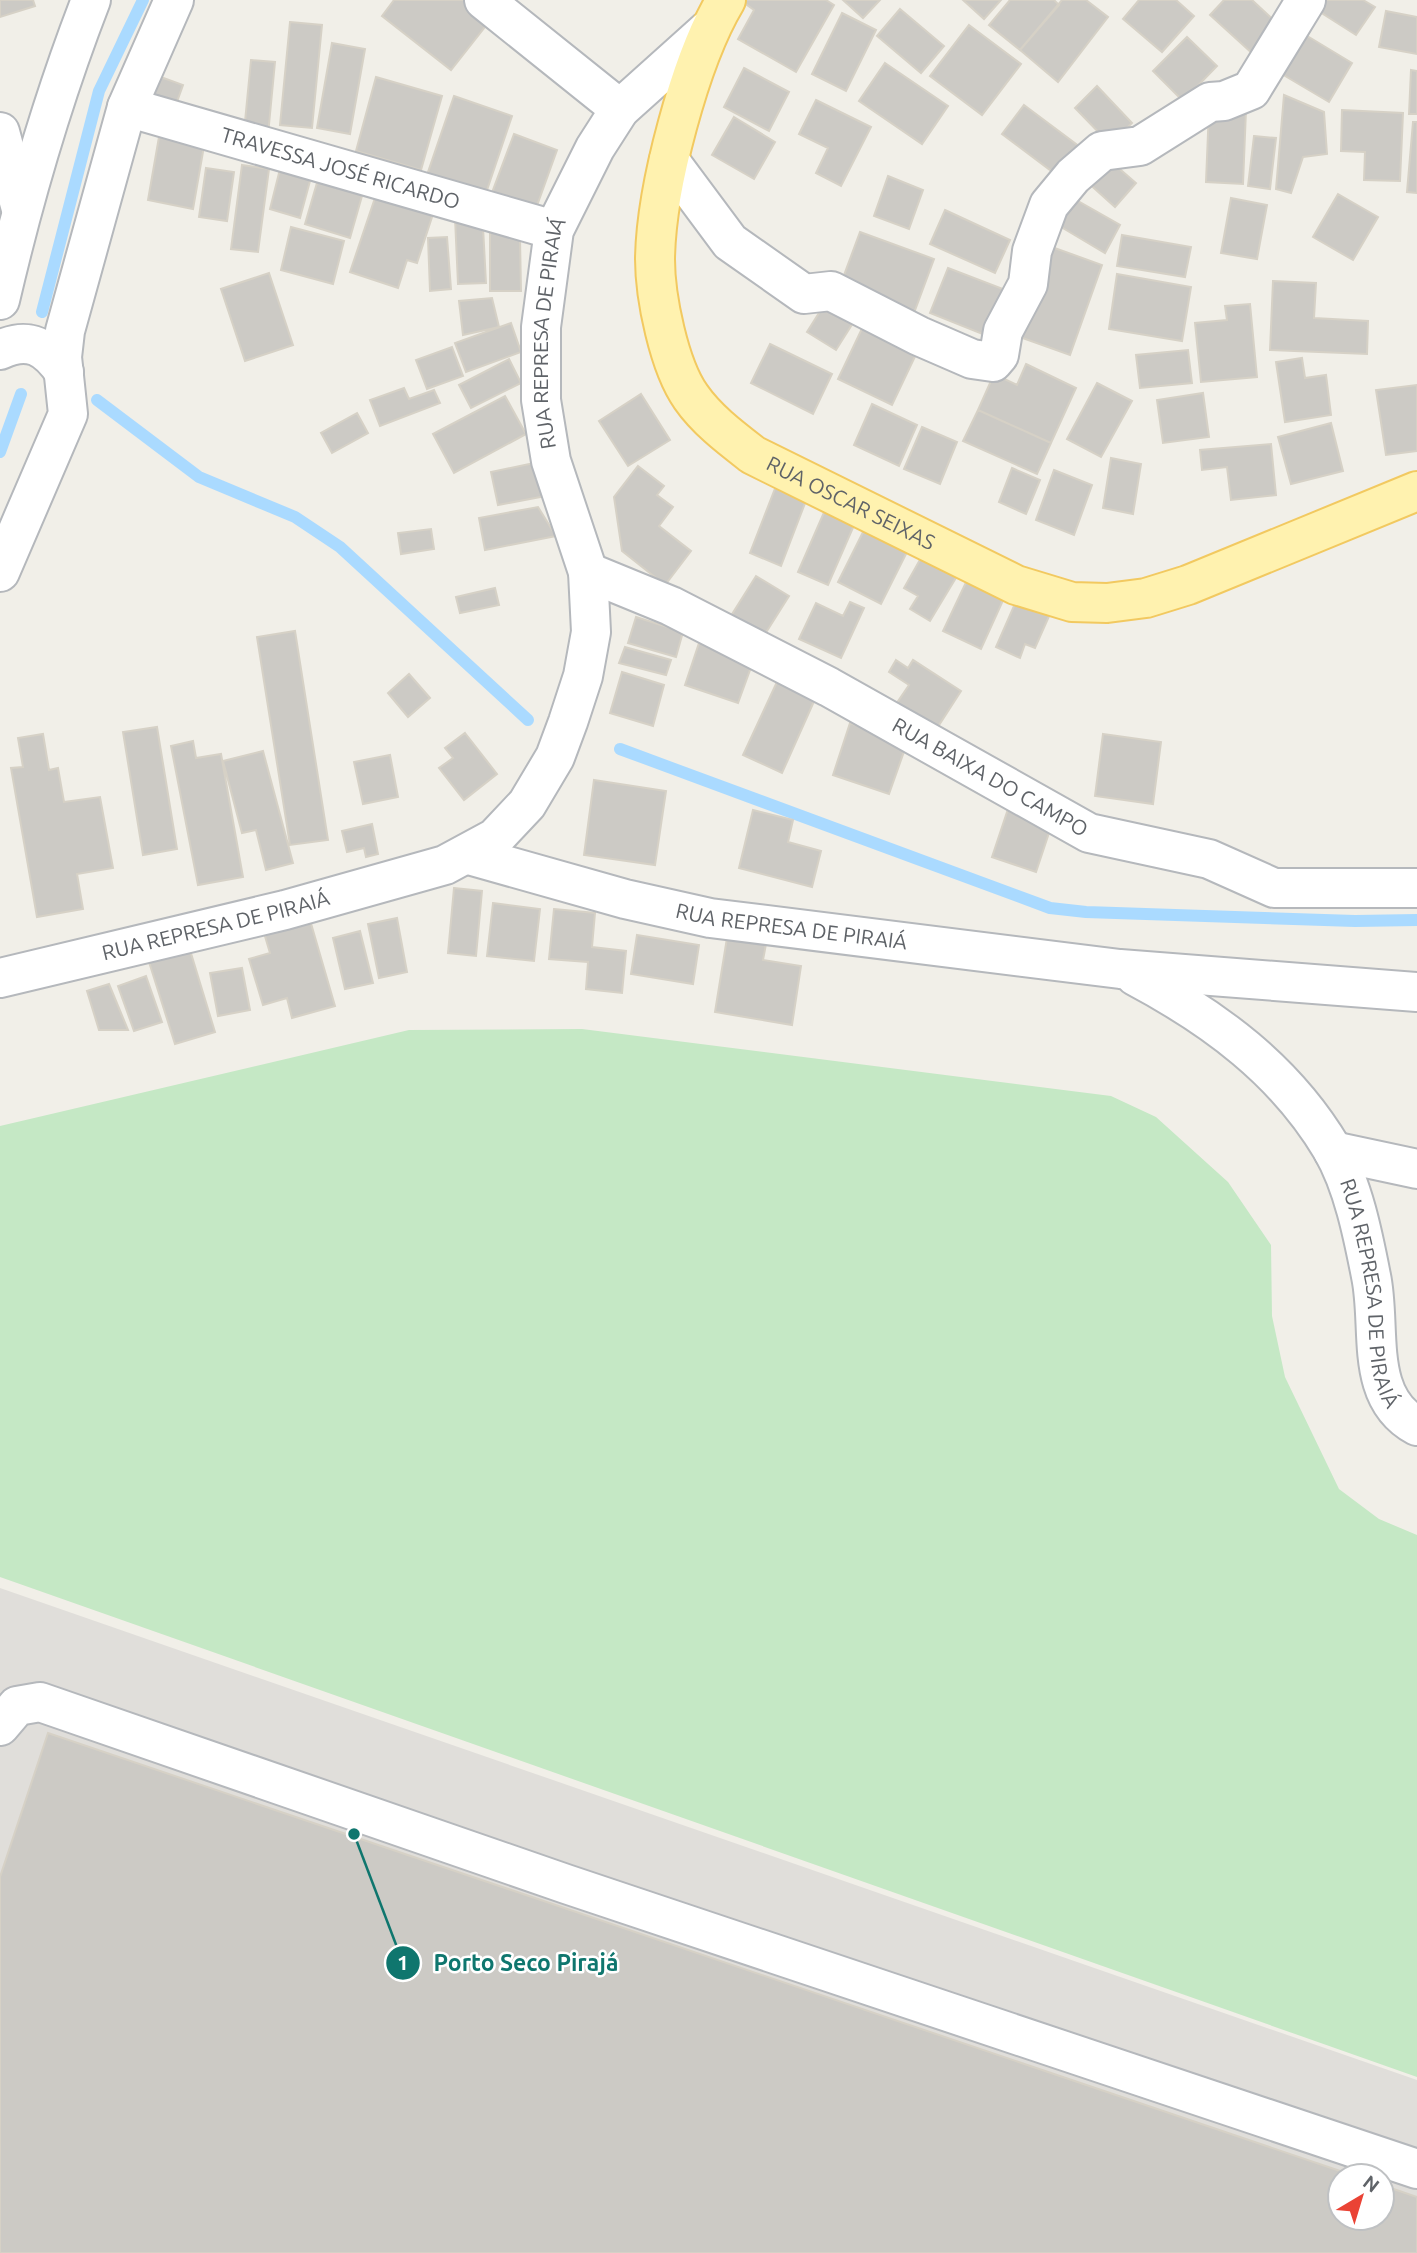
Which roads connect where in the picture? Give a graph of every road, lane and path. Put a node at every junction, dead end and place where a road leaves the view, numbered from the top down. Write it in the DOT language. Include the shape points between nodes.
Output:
graph roads {
  1 [pos="92,0"];
  2 [pos="174,0"];
  3 [pos="484,0"];
  4 [pos="1306,0"];
  5 [pos="717,15"];
  6 [pos="127,107"];
  7 [pos="620,109"];
  8 [pos="0,132"];
  9 [pos="668,160"];
  10 [pos="21,209"];
  11 [pos="554,230"];
  12 [pos="0,300"];
  13 [pos="0,350"];
  14 [pos="64,372"];
  15 [pos="1417,491"];
  16 [pos="0,572"];
  17 [pos="588,572"];
  18 [pos="469,855"];
  19 [pos="1417,888"];
  20 [pos="1121,969"];
  21 [pos="0,978"];
  22 [pos="1417,992"];
  23 [pos="1333,1151"];
  24 [pos="1417,1169"];
  25 [pos="1417,1426"];
  26 [pos="0,1726"];
  27 [pos="1417,2169"];
  1 -- 10 [label="street" via="59,81"];
  2 -- 6 [label="street"];
  3 -- 7 [label="street"];
  4 -- 9 [label="street" via="1251,90 1210,102 1140,146 1101,151 1073,176 1049,205 1032,251 1028,284 1003,331 999,355 993,362 972,359 919,336 831,291 804,294 730,242"];
  5 -- 7 [label="street, RUA REPRESA DE PIRAIÁ"];
  5 -- 9 [label="main road, RUA OSCAR SEIXAS"];
  6 -- 11 [label="street, TRAVESSA JOSÉ RICARDO"];
  6 -- 14 [label="street" via="65,331"];
  7 -- 11 [label="street, RUA REPRESA DE PIRAIÁ"];
  8 -- 10 [label="street"];
  9 -- 15 [label="main road, RUA OSCAR SEIXAS" via="655,260 665,331 675,367 691,398 753,455 1016,585 1072,602 1146,598"];
  10 -- 12 [label="street"];
  11 -- 17 [label="street, RUA REPRESA DE PIRAIÁ" via="541,327 541,400 551,461"];
  13 -- 14 [label="street" via="25,342 40,346"];
  14 -- 16 [label="street" via="68,414"];
  17 -- 18 [label="street, RUA REPRESA DE PIRAIÁ" via="592,604 589,643 583,676 555,757 512,822"];
  17 -- 19 [label="street, RUA BAIXA DO CAMPO" via="671,606 817,681 1089,833 1209,859 1274,888"];
  18 -- 20 [label="street, RUA REPRESA DE PIRAIÁ" via="710,918"];
  18 -- 21 [label="street, RUA REPRESA DE PIRAIÁ" via="285,911"];
  20 -- 22 [label="street, RUA REPRESA DE PIRAIÁ"];
  20 -- 23 [label="street, RUA REPRESA DE PIRAIÁ" via="1189,1005 1247,1047 1296,1098"];
  23 -- 24 [label="street, RUA REPRESA DE PIRAIÁ"];
  23 -- 25 [label="street, RUA REPRESA DE PIRAIÁ" via="1372,1278 1383,1389 1392,1406"];
  26 -- 27 [label="street" via="17,1706 40,1702"];
}
